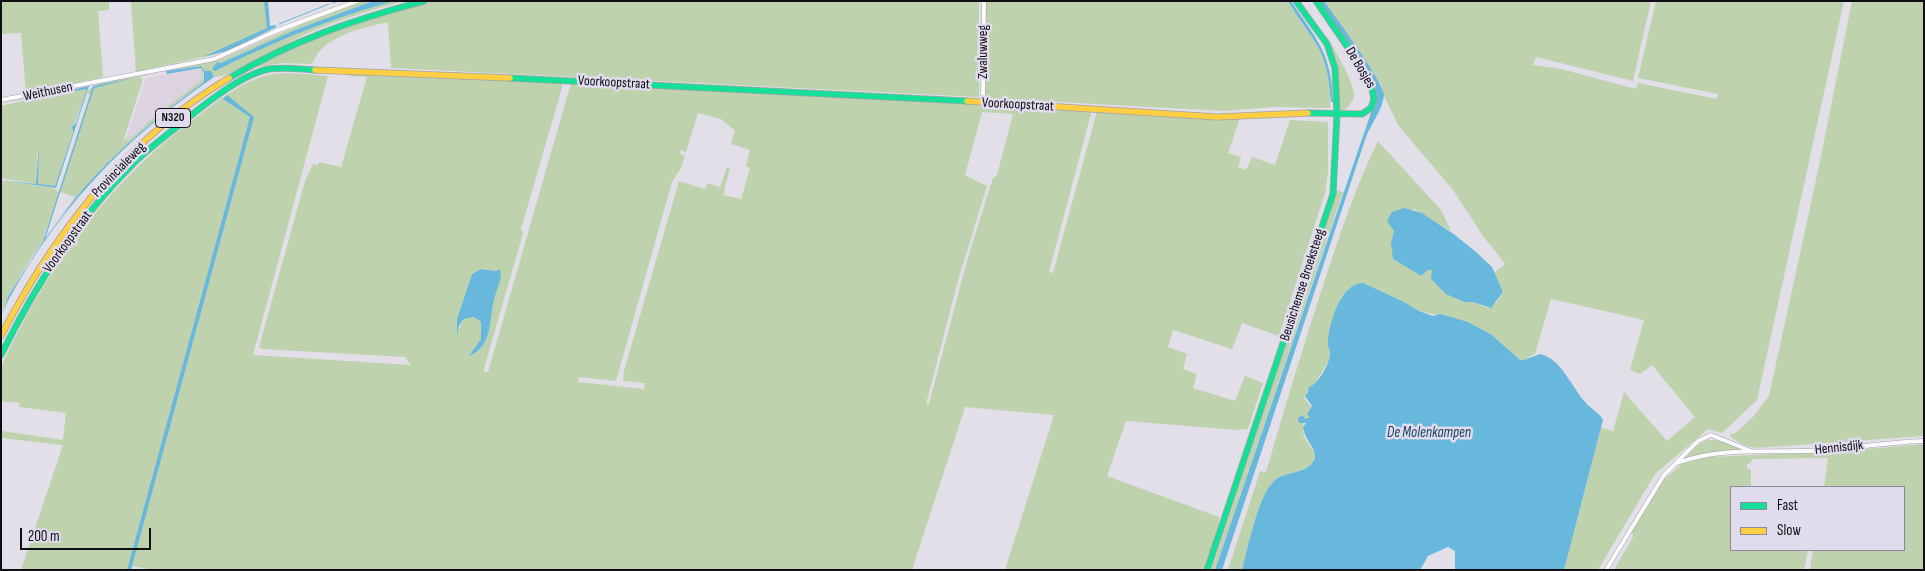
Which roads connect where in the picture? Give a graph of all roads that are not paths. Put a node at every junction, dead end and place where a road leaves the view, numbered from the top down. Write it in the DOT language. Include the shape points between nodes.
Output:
graph roads {
  1 [pos="357,1"];
  2 [pos="424,1"];
  3 [pos="984,1"];
  4 [pos="1296,1"];
  5 [pos="1316,1"];
  6 [pos="1,100"];
  7 [pos="983,103"];
  8 [pos="1337,114"];
  9 [pos="1,336"];
  10 [pos="1,355"];
  11 [pos="1924,441"];
  12 [pos="1753,452"];
  13 [pos="1677,463"];
  14 [pos="1208,570"];
  15 [pos="1606,570"];
  1 -- 6 [label="street, Weithusen" via="276,31 214,59"];
  2 -- 9 [label="main road, Provincialeweg / N320" via="355,19 298,42 238,73 164,125 114,170 73,220 25,290"];
  3 -- 7 [label="street, Zwaluwweg"];
  4 -- 8 [label="main road, Beusichemse Broeksteeg" via="1332,54 1337,75"];
  5 -- 8 [label="main road, De Bosjes" via="1375,89 1374,104 1367,111"];
  7 -- 8 [label="main road, Voorkoopstraat" via="1217,117"];
  7 -- 10 [label="main road, Voorkoopstraat" via="358,70 270,69 251,75 204,105 132,164 56,254"];
  8 -- 14 [label="main road, Beusichemse Broeksteeg" via="1333,194"];
  11 -- 12 [label="street, Hennisdijk" via="1829,450"];
  12 -- 13 [label="street, Hennisdijk" via="1705,455"];
  12 -- 13 [label="street, Hennisdijk" via="1708,435"];
  13 -- 15 [label="street, Hennisdijk" via="1652,493"];
}
